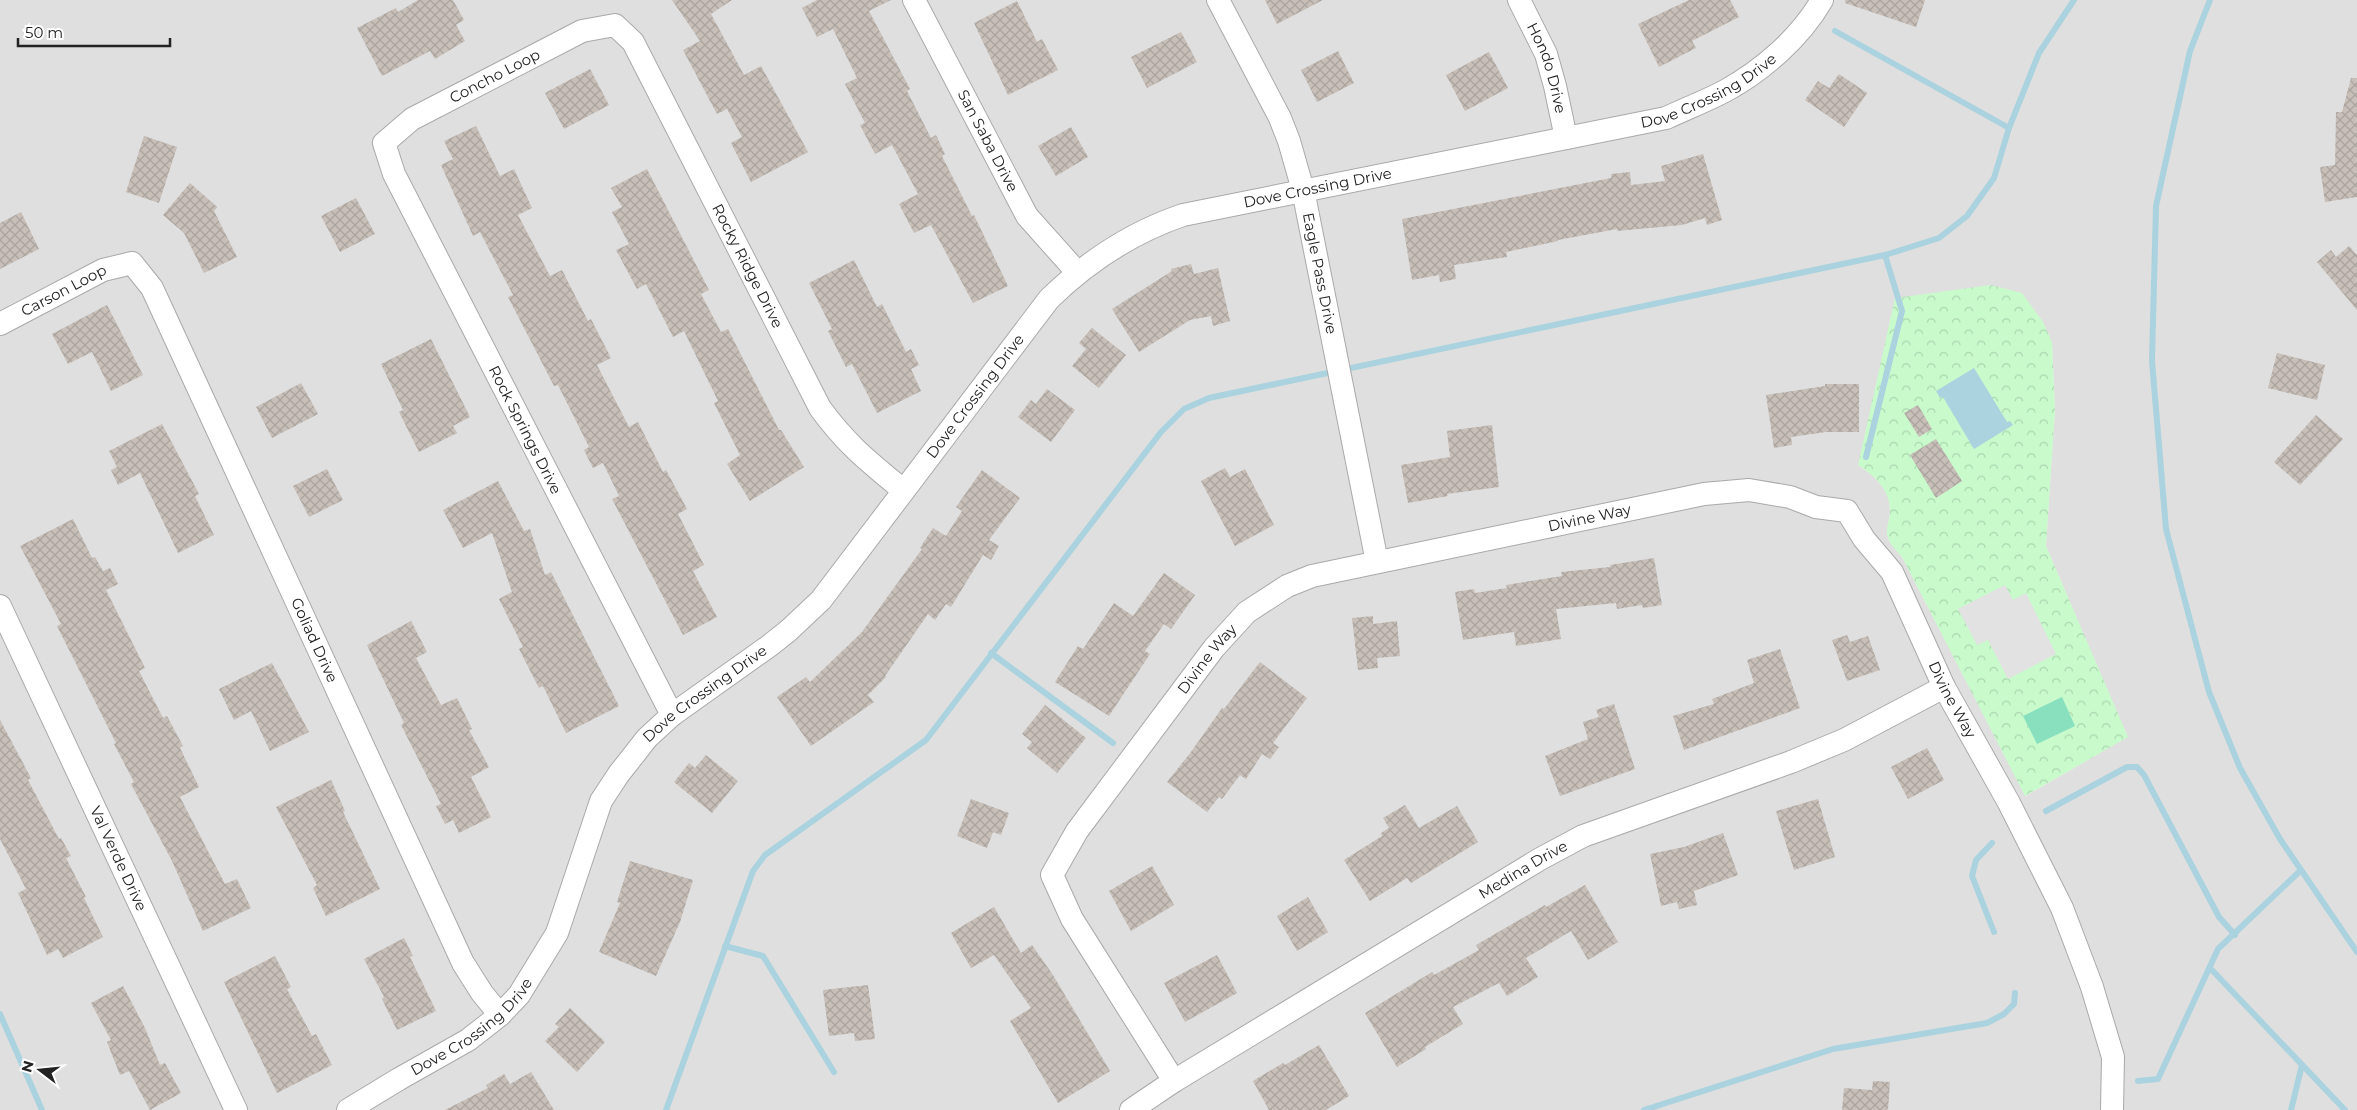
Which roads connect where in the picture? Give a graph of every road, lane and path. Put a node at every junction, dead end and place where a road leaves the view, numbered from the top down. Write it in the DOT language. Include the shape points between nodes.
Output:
graph roads {
  1 [pos="914,0"];
  2 [pos="1218,0"];
  3 [pos="1519,0"];
  4 [pos="1822,0"];
  5 [pos="615,25"];
  6 [pos="1566,138"];
  7 [pos="384,142"];
  8 [pos="1303,190"];
  9 [pos="132,263"];
  10 [pos="1077,272"];
  11 [pos="0,324"];
  12 [pos="903,490"];
  13 [pos="1377,562"];
  14 [pos="0,606"];
  15 [pos="1944,687"];
  16 [pos="672,715"];
  17 [pos="500,1015"];
  18 [pos="1174,1081"];
  19 [pos="236,1110"];
  20 [pos="348,1110"];
  21 [pos="1131,1110"];
  22 [pos="2112,1110"];
  1 -- 10 [label="street, San Saba Drive" via="1027,216"];
  2 -- 8 [label="street, Eagle Pass Drive" via="1280,118 1290,141"];
  3 -- 6 [label="street, Hondo Drive" via="1546,54"];
  4 -- 6 [label="street, Dove Crossing Drive" via="1792,40 1762,67 1725,91 1666,118"];
  5 -- 7 [label="street, Concho Loop" via="582,31 412,119"];
  5 -- 12 [label="street, Rocky Ridge Drive" via="633,42 820,408 854,451"];
  6 -- 8 [label="street, Dove Crossing Drive"];
  7 -- 16 [label="street, Rock Springs Drive" via="394,174"];
  8 -- 10 [label="street, Dove Crossing Drive" via="1183,215 1156,224"];
  8 -- 13 [label="street, Eagle Pass Drive"];
  9 -- 11 [label="street, Carson Loop" via="103,270"];
  9 -- 17 [label="street, Goliad Drive" via="152,288 463,962"];
  10 -- 12 [label="street, Dove Crossing Drive" via="1049,299"];
  12 -- 16 [label="street, Dove Crossing Drive" via="805,616 769,646"];
  13 -- 15 [label="street, Divine Way" via="1704,494 1749,490 1790,497 1816,507 1847,511 1864,539 1892,572"];
  13 -- 18 [label="street, Divine Way" via="1312,576 1287,586 1247,612 1214,648 1083,823 1052,875 1072,919"];
  14 -- 19 [label="street, Val Verde Drive"];
  15 -- 18 [label="street, Medina Drive" via="1844,740 1791,762 1584,836 1540,859"];
  15 -- 22 [label="street, Divine Way" via="2009,803 2062,908 2092,987 2113,1057"];
  16 -- 17 [label="street, Dove Crossing Drive" via="647,738 601,801 557,933 519,995"];
  17 -- 20 [label="street, Dove Crossing Drive" via="468,1040"];
  18 -- 21 [label="street, Medina Drive"];
}
